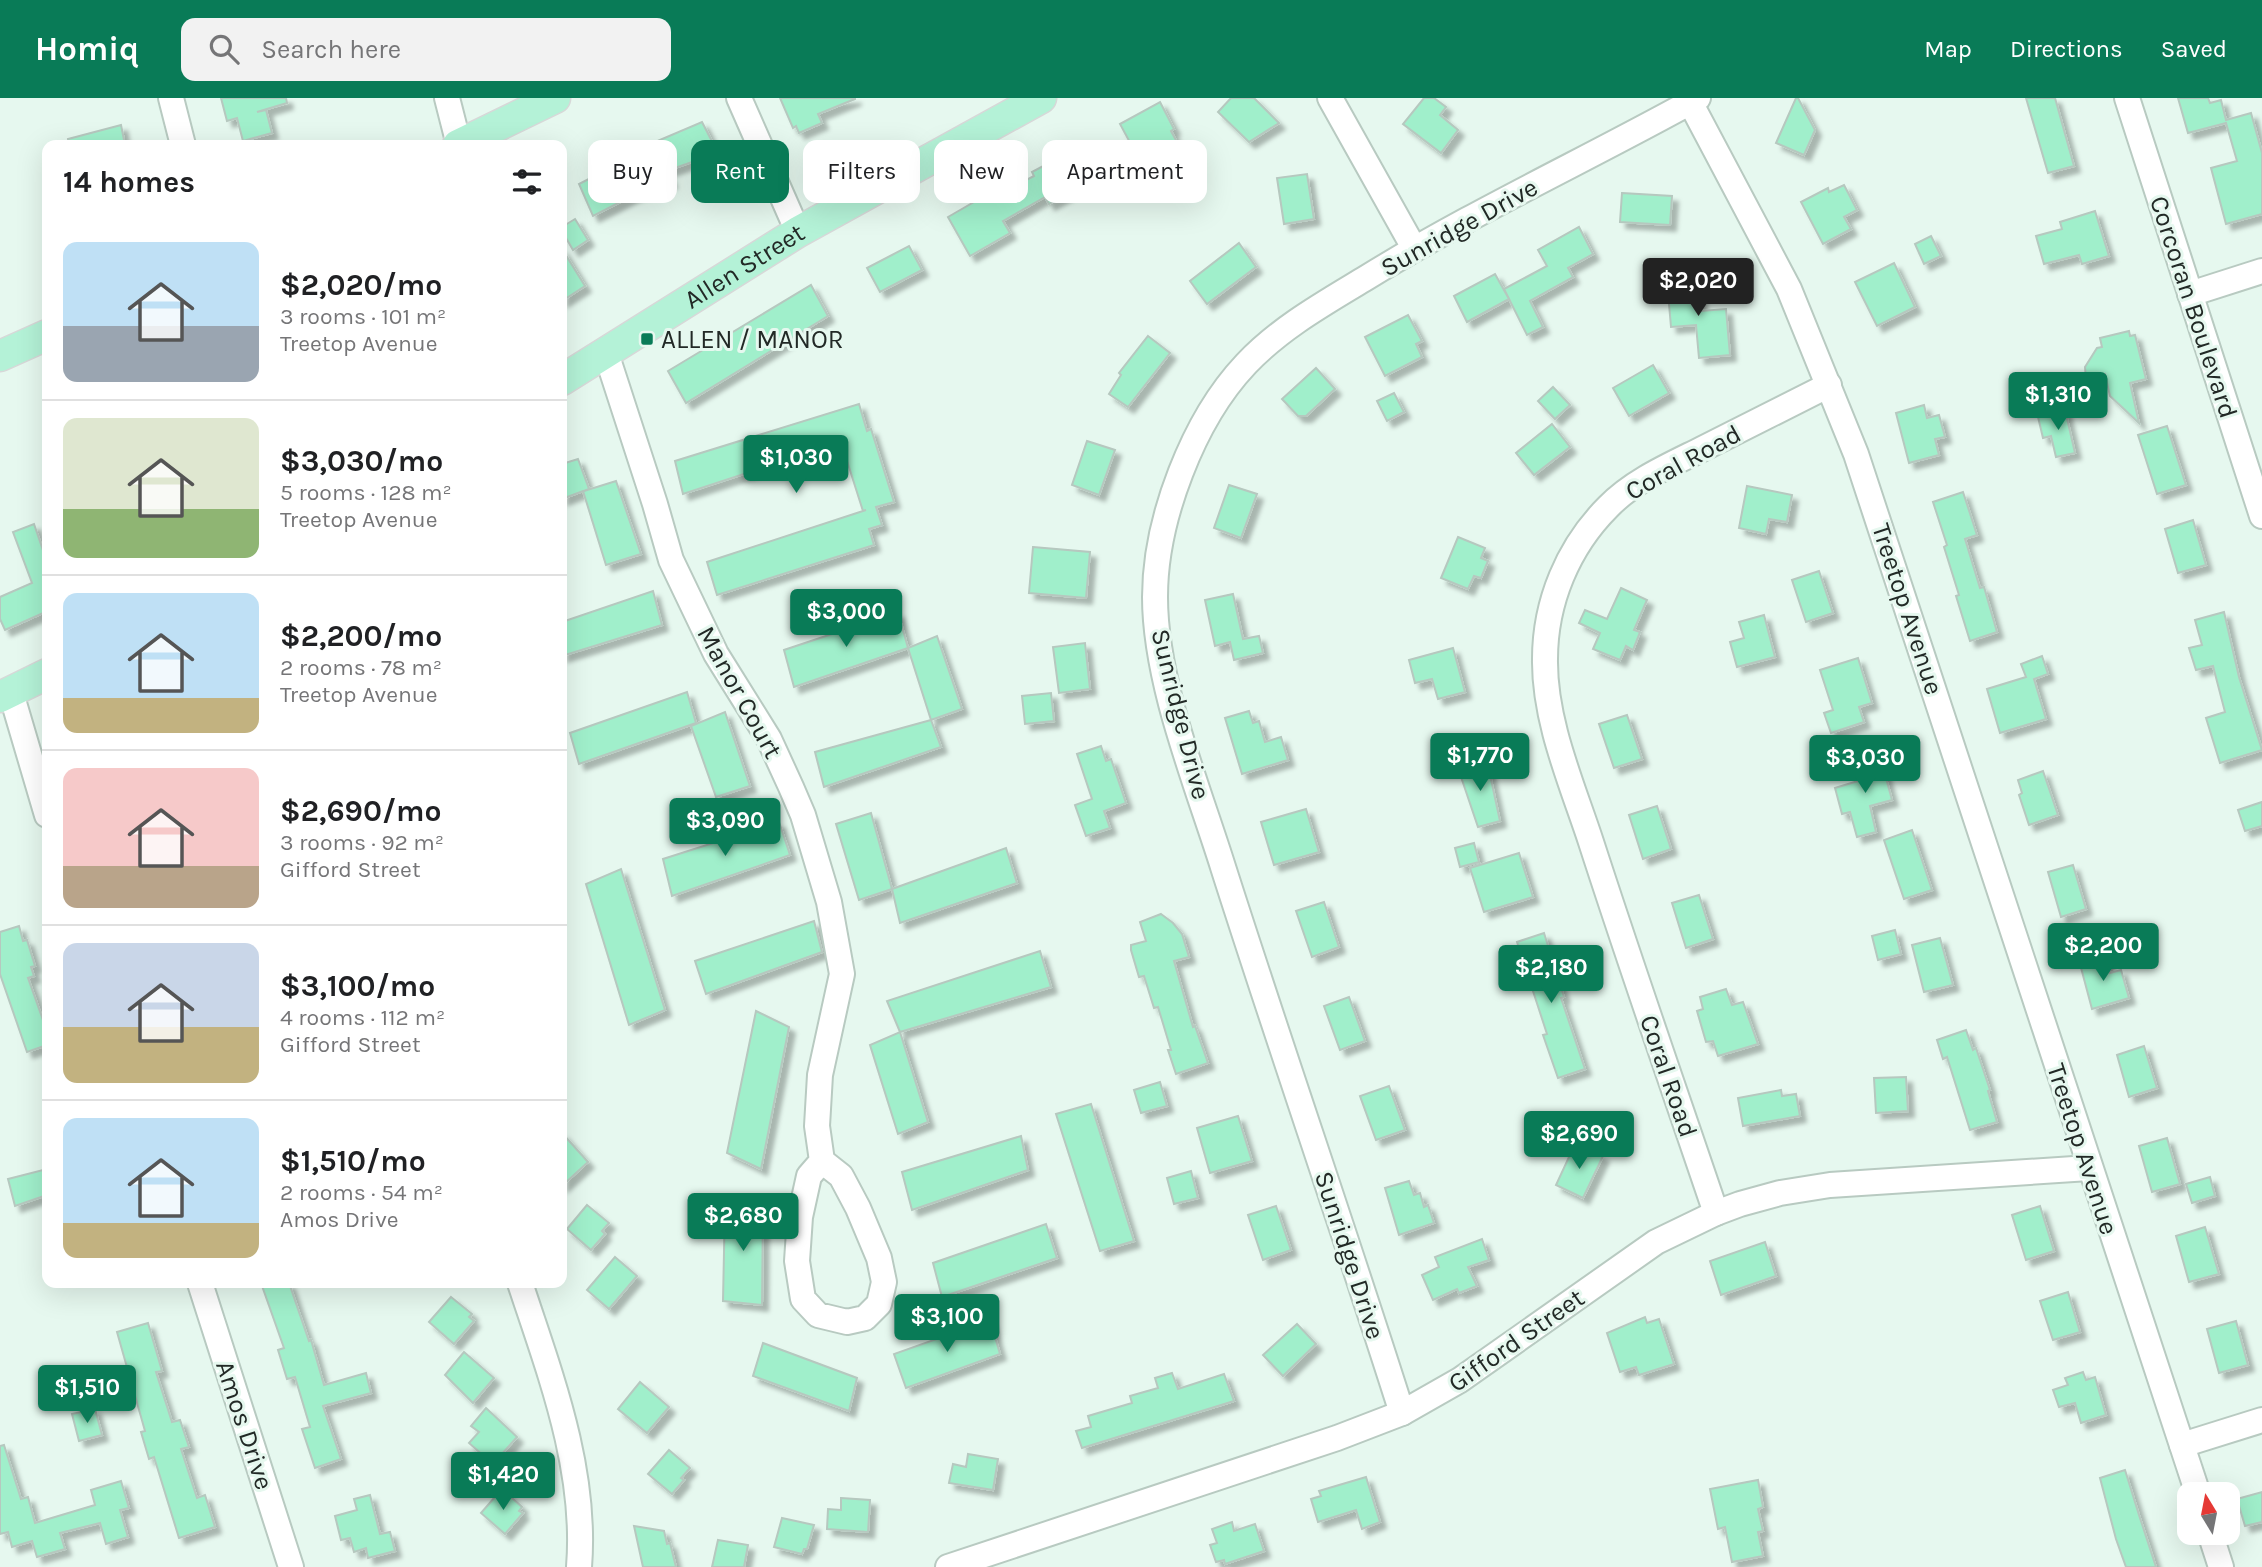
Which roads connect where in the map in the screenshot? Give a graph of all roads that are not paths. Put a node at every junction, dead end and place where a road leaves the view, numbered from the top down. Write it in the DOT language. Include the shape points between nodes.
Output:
graph roads {
  1 [pos="171,98"];
  2 [pos="447,98"];
  3 [pos="555,98"];
  4 [pos="738,98"];
  5 [pos="1041,98"];
  6 [pos="1330,98"];
  7 [pos="2127,98"];
  8 [pos="1694,100"];
  9 [pos="182,140"];
  10 [pos="457,140"];
  11 [pos="468,140"];
  12 [pos="798,232"];
  13 [pos="1414,248"];
  14 [pos="2262,271"];
  15 [pos="2190,294"];
  16 [pos="42,337"];
  17 [pos="606,353"];
  18 [pos="0,356"];
  19 [pos="567,377"];
  20 [pos="1829,384"];
  21 [pos="2262,516"];
  22 [pos="42,676"];
  23 [pos="5,695"];
  24 [pos="42,801"];
  25 [pos="822,1161"];
  26 [pos="2089,1168"];
  27 [pos="1716,1213"];
  28 [pos="202,1288"];
  29 [pos="522,1288"];
  30 [pos="1402,1413"];
  31 [pos="2262,1420"];
  32 [pos="2182,1445"];
  33 [pos="2193,1482"];
  34 [pos="2214,1545"];
  35 [pos="291,1567"];
  36 [pos="579,1567"];
  37 [pos="948,1567"];
  38 [pos="2221,1567"];
  1 -- 9 [label="street"];
  2 -- 10 [label="street"];
  3 -- 11 [label="main road"];
  4 -- 12 [label="street"];
  5 -- 12 [label="main road, Allen Street"];
  6 -- 13 [label="street"];
  7 -- 15 [label="street, Corcoran Boulevard"];
  8 -- 13 [label="street, Sunridge Drive"];
  8 -- 20 [label="street, Treetop Avenue" via="1788,289"];
  12 -- 17 [label="main road, Allen Street"];
  13 -- 30 [label="street, Sunridge Drive" via="1295,322 1230,383 1199,433 1175,490 1159,551 1155,597 1158,640 1176,717"];
  14 -- 15 [label="street"];
  15 -- 21 [label="street, Corcoran Boulevard"];
  16 -- 18 [label="main road"];
  17 -- 19 [label="main road, Allen Street"];
  17 -- 25 [label="street, Manor Court" via="671,560 716,654 769,738 803,816 829,902 842,974 820,1075 817,1126"];
  20 -- 26 [label="street, Treetop Avenue" via="1892,557"];
  20 -- 27 [label="street, Coral Road" via="1668,466 1609,505 1566,566 1548,614 1545,682 1560,744"];
  22 -- 23 [label="main road"];
  23 -- 24 [label="street"];
  25 -- 25 [label="street" via="841,1176 858,1208 884,1282 879,1304 865,1318 847,1322 818,1315 803,1299 797,1261 808,1177"];
  26 -- 27 [label="street, Gifford Street" via="1830,1185 1780,1193"];
  26 -- 32 [label="street, Treetop Avenue"];
  27 -- 30 [label="street, Gifford Street" via="1656,1242 1460,1380"];
  28 -- 35 [label="street, Amos Drive"];
  29 -- 36 [label="street" via="551,1377 576,1479"];
  30 -- 37 [label="street, Gifford Street"];
  31 -- 32 [label="street"];
  32 -- 33 [label="street, Treetop Avenue"];
  34 -- 38 [label="street"];
}
